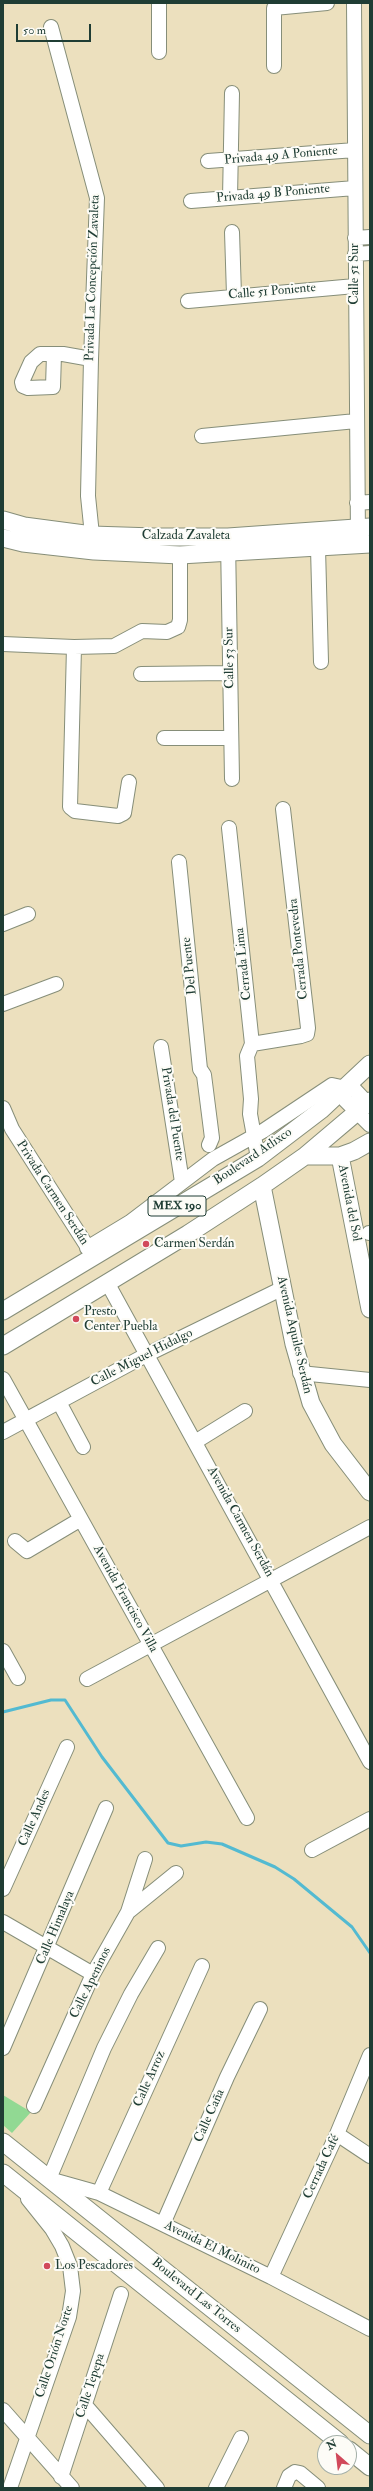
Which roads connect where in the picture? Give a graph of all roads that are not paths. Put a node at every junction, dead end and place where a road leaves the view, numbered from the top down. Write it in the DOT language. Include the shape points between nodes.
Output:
graph roads {
  1 [pos="160,3"];
  2 [pos="327,3"];
  3 [pos="354,3"];
  4 [pos="51,27"];
  5 [pos="158,52"];
  6 [pos="274,66"];
  7 [pos="232,93"];
  8 [pos="355,150"];
  9 [pos="208,161"];
  10 [pos="230,161"];
  11 [pos="355,188"];
  12 [pos="230,198"];
  13 [pos="191,201"];
  14 [pos="232,232"];
  15 [pos="370,237"];
  16 [pos="355,238"];
  17 [pos="370,253"];
  18 [pos="355,254"];
  19 [pos="355,286"];
  20 [pos="234,295"];
  21 [pos="188,301"];
  22 [pos="54,354"];
  23 [pos="90,359"];
  24 [pos="356,421"];
  25 [pos="202,436"];
  26 [pos="364,503"];
  27 [pos="3,520"];
  28 [pos="363,527"];
  29 [pos="92,535"];
  30 [pos="3,538"];
  31 [pos="229,545"];
  32 [pos="364,545"];
  33 [pos="318,548"];
  34 [pos="180,555"];
  35 [pos="3,644"];
  36 [pos="74,647"];
  37 [pos="322,662"];
  38 [pos="230,673"];
  39 [pos="141,674"];
  40 [pos="164,738"];
  41 [pos="231,738"];
  42 [pos="232,779"];
  43 [pos="129,782"];
  44 [pos="283,809"];
  45 [pos="229,828"];
  46 [pos="179,862"];
  47 [pos="28,914"];
  48 [pos="3,924"];
  49 [pos="56,984"];
  50 [pos="3,1004"];
  51 [pos="252,1044"];
  52 [pos="161,1047"];
  53 [pos="370,1064"];
  54 [pos="344,1089"];
  55 [pos="366,1106"];
  56 [pos="3,1108"];
  57 [pos="370,1125"];
  58 [pos="7,1132"];
  59 [pos="259,1133"];
  60 [pos="370,1142"];
  61 [pos="265,1153"];
  62 [pos="305,1156"];
  63 [pos="340,1156"];
  64 [pos="213,1159"];
  65 [pos="182,1182"];
  66 [pos="262,1186"];
  67 [pos="109,1241"];
  68 [pos="90,1252"];
  69 [pos="108,1284"];
  70 [pos="282,1288"];
  71 [pos="370,1309"];
  72 [pos="3,1311"];
  73 [pos="3,1346"];
  74 [pos="146,1355"];
  75 [pos="300,1373"];
  76 [pos="3,1379"];
  77 [pos="370,1380"];
  78 [pos="59,1402"];
  79 [pos="245,1411"];
  80 [pos="25,1419"];
  81 [pos="3,1432"];
  82 [pos="195,1442"];
  83 [pos="83,1447"];
  84 [pos="370,1492"];
  85 [pos="81,1519"];
  86 [pos="370,1527"];
  87 [pos="15,1541"];
  88 [pos="272,1581"];
  89 [pos="151,1645"];
  90 [pos="3,1651"];
  91 [pos="18,1678"];
  92 [pos="87,1679"];
  93 [pos="66,1747"];
  94 [pos="370,1762"];
  95 [pos="106,1808"];
  96 [pos="247,1818"];
  97 [pos="370,1819"];
  98 [pos="312,1850"];
  99 [pos="145,1859"];
  100 [pos="176,1873"];
  101 [pos="3,1889"];
  102 [pos="128,1912"];
  103 [pos="3,1922"];
  104 [pos="48,1947"];
  105 [pos="158,1948"];
  106 [pos="202,1966"];
  107 [pos="93,1974"];
  108 [pos="260,2009"];
  109 [pos="3,2048"];
  110 [pos="370,2055"];
  111 [pos="34,2106"];
  112 [pos="337,2134"];
  113 [pos="3,2142"];
  114 [pos="370,2156"];
  115 [pos="8,2178"];
  116 [pos="49,2179"];
  117 [pos="99,2193"];
  118 [pos="163,2224"];
  119 [pos="271,2277"];
  120 [pos="121,2294"];
  121 [pos="370,2329"];
  122 [pos="85,2405"];
  123 [pos="3,2410"];
  124 [pos="330,2435"];
  125 [pos="370,2436"];
  126 [pos="27,2438"];
  127 [pos="241,2438"];
  128 [pos="357,2456"];
  129 [pos="370,2467"];
  130 [pos="62,2477"];
  131 [pos="10,2488"];
  132 [pos="72,2488"];
  133 [pos="157,2488"];
  134 [pos="216,2488"];
  135 [pos="284,2488"];
  136 [pos="318,2488"];
  1 -- 5 [label="street"];
  2 -- 6 [label="street" via="274,8"];
  3 -- 8 [label="street, Calle 51 Sur"];
  4 -- 23 [label="street, Privada La Concepción Zavaleta" via="97,198"];
  7 -- 10 [label="street"];
  8 -- 10 [label="street, Privada 49 A Poniente"];
  8 -- 11 [label="street, Calle 51 Sur"];
  9 -- 10 [label="street, Privada 49 A Poniente"];
  10 -- 12 [label="street"];
  11 -- 12 [label="street, Privada 49 B Poniente"];
  11 -- 16 [label="street, Calle 51 Sur"];
  12 -- 13 [label="street, Privada 49 B Poniente"];
  14 -- 20 [label="street"];
  15 -- 16 [label="street"];
  16 -- 18 [label="street, Calle 51 Sur"];
  17 -- 18 [label="street"];
  18 -- 19 [label="street, Calle 51 Sur"];
  19 -- 20 [label="street, Calle 51 Poniente"];
  19 -- 24 [label="street, Calle 51 Sur"];
  20 -- 21 [label="street, Calle 51 Poniente"];
  22 -- 23 [label="street"];
  23 -- 29 [label="street, Privada La Concepción Zavaleta" via="88,496"];
  24 -- 25 [label="street"];
  24 -- 26 [label="street, Calle 51 Sur"];
  26 -- 28 [label="street, Calle 51 Sur"];
  27 -- 29 [label="main road, Calzada Zavaleta" via="24,526"];
  28 -- 31 [label="main road, Calzada Zavaleta"];
  28 -- 32 [label="street, Calle 51 Sur"];
  29 -- 31 [label="main road, Calzada Zavaleta"];
  30 -- 34 [label="main road, Calzada Zavaleta" via="23,543 94,551"];
  31 -- 33 [label="main road, Calzada Zavaleta"];
  31 -- 34 [label="main road, Calzada Zavaleta"];
  31 -- 38 [label="street, Calle 53 Sur"];
  32 -- 33 [label="main road, Calzada Zavaleta"];
  33 -- 37 [label="street"];
  34 -- 36 [label="street" via="178,627 167,632 142,631 114,646"];
  35 -- 36 [label="street"];
  36 -- 43 [label="street" via="70,807 75,811 118,816 124,813"];
  38 -- 39 [label="street"];
  38 -- 41 [label="street, Calle 53 Sur"];
  40 -- 41 [label="street"];
  41 -- 42 [label="street, Calle 53 Sur"];
  44 -- 51 [label="street, Cerrada Pontevedra" via="308,1028 307,1034 301,1036"];
  45 -- 51 [label="street, Cerrada Lima"];
  46 -- 64 [label="street, Del Puente" via="200,1069 197,1076 205,1139"];
  47 -- 48 [label="street"];
  49 -- 50 [label="street"];
  51 -- 59 [label="street, Cerrada Lima" via="247,1056 252,1099 250,1114"];
  52 -- 65 [label="street, Privada del Puente"];
  53 -- 54 [label="main road, Boulevard Atlixco / MEX 190"];
  54 -- 55 [label="street" via="345,1100"];
  54 -- 59 [label="street" via="336,1084 332,1085"];
  54 -- 61 [label="main road, Boulevard Atlixco / MEX 190"];
  55 -- 57 [label="street"];
  55 -- 62 [label="main road, MEX 190"];
  56 -- 58 [label="street, Privada Carmen Serdán"];
  58 -- 68 [label="street, Privada Carmen Serdán"];
  59 -- 61 [label="street, Cerrada Lima"];
  59 -- 64 [label="street"];
  60 -- 63 [label="main road"];
  61 -- 67 [label="main road, Boulevard Atlixco / MEX 190"];
  62 -- 63 [label="main road, Avenida del Sol"];
  62 -- 66 [label="main road, MEX 190"];
  63 -- 71 [label="main road, Avenida del Sol"];
  64 -- 65 [label="street"];
  65 -- 67 [label="street"];
  66 -- 69 [label="main road, MEX 190"];
  66 -- 70 [label="main road, Avenida Aquiles Serdán"];
  67 -- 68 [label="main road, Boulevard Atlixco / MEX 190"];
  68 -- 72 [label="main road, Boulevard Atlixco / MEX 190"];
  69 -- 73 [label="main road, MEX 190"];
  69 -- 74 [label="street, Avenida Carmen Serdán"];
  70 -- 74 [label="street, Calle Miguel Hidalgo"];
  70 -- 75 [label="main road, Avenida Aquiles Serdán"];
  74 -- 78 [label="street, Calle Miguel Hidalgo"];
  74 -- 82 [label="street, Avenida Carmen Serdán"];
  75 -- 77 [label="street"];
  75 -- 84 [label="main road, Avenida Aquiles Serdán" via="322,1426"];
  76 -- 80 [label="street, Avenida Francisco Villa"];
  78 -- 80 [label="street, Calle Miguel Hidalgo"];
  78 -- 83 [label="street"];
  79 -- 82 [label="street"];
  80 -- 81 [label="street, Calle Miguel Hidalgo"];
  80 -- 85 [label="street, Avenida Francisco Villa"];
  82 -- 88 [label="street, Avenida Carmen Serdán"];
  85 -- 87 [label="street" via="27,1551"];
  85 -- 89 [label="street, Avenida Francisco Villa"];
  86 -- 88 [label="street"];
  88 -- 89 [label="street"];
  88 -- 94 [label="street, Avenida Carmen Serdán"];
  89 -- 92 [label="street"];
  89 -- 96 [label="street, Avenida Francisco Villa"];
  90 -- 91 [label="street"];
  93 -- 101 [label="street, Calle Andes"];
  95 -- 104 [label="street, Calle Himalaya"];
  97 -- 98 [label="street"];
  99 -- 102 [label="street, Calle Apeninos"];
  100 -- 102 [label="street"];
  102 -- 107 [label="street, Calle Apeninos"];
  103 -- 104 [label="street"];
  104 -- 107 [label="street"];
  104 -- 109 [label="street, Calle Himalaya"];
  105 -- 116 [label="street" via="104,2048"];
  106 -- 117 [label="street, Calle Arroz"];
  107 -- 111 [label="street, Calle Apeninos"];
  108 -- 118 [label="street, Calle Caña" via="227,2077"];
  110 -- 112 [label="street, Cerrada Café"];
  112 -- 114 [label="street"];
  112 -- 119 [label="street, Cerrada Café"];
  113 -- 116 [label="main road, Boulevard Las Torres"];
  115 -- 124 [label="main road, Boulevard Las Torres"];
  115 -- 126 [label="street, Calle Orión Norte" via="52,2229 62,2246 70,2266 73,2292 69,2317"];
  116 -- 117 [label="street, Avenida El Molinito"];
  116 -- 125 [label="main road, Boulevard Las Torres"];
  117 -- 118 [label="street, Avenida El Molinito"];
  118 -- 119 [label="street, Avenida El Molinito"];
  119 -- 121 [label="street, Avenida El Molinito"];
  120 -- 122 [label="street, Calle Tepepa"];
  122 -- 130 [label="street, Calle Tepepa"];
  122 -- 133 [label="street"];
  123 -- 126 [label="street"];
  126 -- 130 [label="street"];
  126 -- 131 [label="street, Calle Orión Norte"];
  127 -- 134 [label="street"];
  128 -- 129 [label="main road"];
  130 -- 132 [label="street"];
  135 -- 136 [label="street" via="289,2476 295,2472 300,2473"];
}
